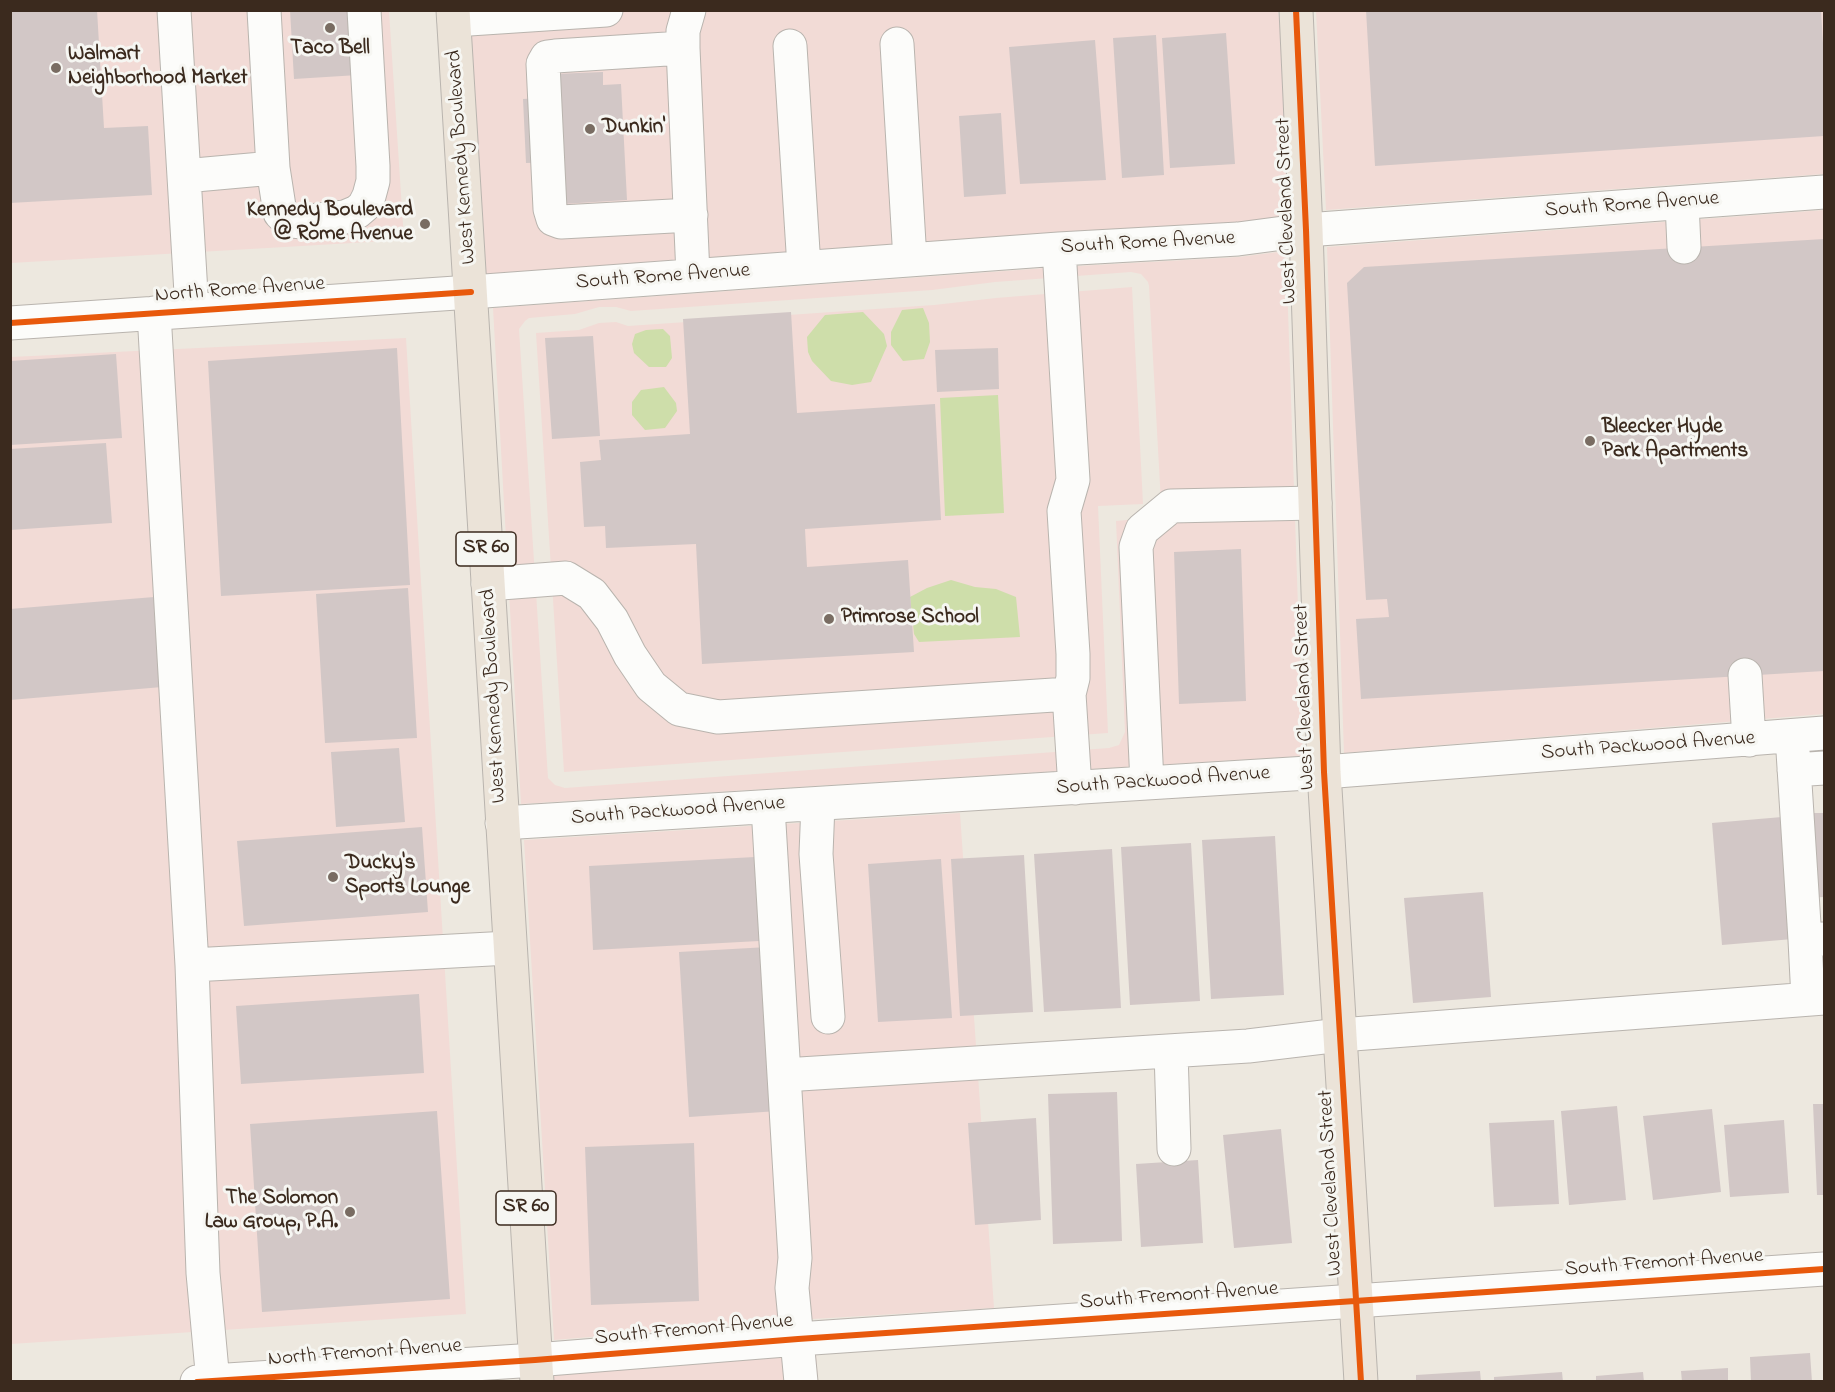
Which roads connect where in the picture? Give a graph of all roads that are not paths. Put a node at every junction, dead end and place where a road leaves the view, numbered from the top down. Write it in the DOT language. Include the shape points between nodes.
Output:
graph roads {
  1 [pos="174,10"];
  2 [pos="264,10"];
  3 [pos="364,10"];
  4 [pos="606,10"];
  5 [pos="689,10"];
  6 [pos="1296,10"];
  7 [pos="454,15"];
  8 [pos="897,44"];
  9 [pos="790,46"];
  10 [pos="683,48"];
  11 [pos="273,168"];
  12 [pos="184,176"];
  13 [pos="1824,192"];
  14 [pos="1683,203"];
  15 [pos="691,215"];
  16 [pos="1306,230"];
  17 [pos="1684,247"];
  18 [pos="1059,249"];
  19 [pos="910,260"];
  20 [pos="804,267"];
  21 [pos="693,275"];
  22 [pos="471,292"];
  23 [pos="192,310"];
  24 [pos="154,313"];
  25 [pos="10,323"];
  26 [pos="1315,503"];
  27 [pos="488,584"];
  28 [pos="1745,675"];
  29 [pos="1069,694"];
  30 [pos="1824,734"];
  31 [pos="1792,736"];
  32 [pos="1749,740"];
  33 [pos="1809,769"];
  34 [pos="1324,772"];
  35 [pos="1147,783"];
  36 [pos="1075,788"];
  37 [pos="818,804"];
  38 [pos="768,807"];
  39 [pos="502,823"];
  40 [pos="1815,939"];
  41 [pos="509,948"];
  42 [pos="192,964"];
  43 [pos="1816,998"];
  44 [pos="828,1017"];
  45 [pos="1340,1035"];
  46 [pos="1170,1051"];
  47 [pos="784,1075"];
  48 [pos="1174,1149"];
  49 [pos="1824,1269"];
  50 [pos="1356,1302"];
  51 [pos="798,1339"];
  52 [pos="536,1371"];
  53 [pos="208,1381"];
  54 [pos="801,1382"];
  55 [pos="1360,1382"];
  1 -- 12 [label="street"];
  2 -- 11 [label="street"];
  3 -- 11 [label="street" via="373,166 373,181 364,206 345,217 293,221 280,213"];
  4 -- 7 [label="street"];
  5 -- 10 [label="street"];
  6 -- 16 [label="main road, West Cleveland Street"];
  7 -- 22 [label="main road, West Kennedy Boulevard / SR 60"];
  8 -- 19 [label="street"];
  9 -- 20 [label="street"];
  10 -- 15 [label="street"];
  10 -- 15 [label="street" via="555,56 547,57 543,64 553,219 561,222"];
  11 -- 12 [label="street"];
  12 -- 23 [label="street"];
  13 -- 14 [label="street, South Rome Avenue"];
  14 -- 16 [label="street, South Rome Avenue"];
  14 -- 17 [label="street"];
  15 -- 21 [label="street"];
  16 -- 18 [label="street, South Rome Avenue" via="1238,239"];
  16 -- 26 [label="main road, West Cleveland Street"];
  18 -- 19 [label="street, South Rome Avenue"];
  18 -- 29 [label="street" via="1073,480 1064,511 1073,654"];
  19 -- 20 [label="street, South Rome Avenue"];
  20 -- 21 [label="street, South Rome Avenue"];
  21 -- 22 [label="street, South Rome Avenue"];
  22 -- 23 [label="street, North Rome Avenue"];
  22 -- 27 [label="main road, West Kennedy Boulevard / SR 60"];
  23 -- 24 [label="street, North Rome Avenue"];
  24 -- 25 [label="street, North Rome Avenue"];
  24 -- 42 [label="street"];
  26 -- 34 [label="main road, West Cleveland Street"];
  26 -- 35 [label="street" via="1171,506 1142,530 1136,547"];
  27 -- 29 [label="street" via="566,578 592,594 651,686 679,709 718,717"];
  27 -- 39 [label="main road, West Kennedy Boulevard / SR 60"];
  28 -- 32 [label="street"];
  29 -- 36 [label="street"];
  30 -- 31 [label="street, South Packwood Avenue"];
  31 -- 32 [label="street, South Packwood Avenue"];
  31 -- 33 [label="street"];
  32 -- 34 [label="street, South Packwood Avenue"];
  33 -- 40 [label="street"];
  34 -- 35 [label="street, South Packwood Avenue"];
  34 -- 45 [label="main road, West Cleveland Street"];
  35 -- 36 [label="street, South Packwood Avenue"];
  36 -- 37 [label="street, South Packwood Avenue"];
  37 -- 38 [label="street, South Packwood Avenue"];
  37 -- 44 [label="street" via="816,854"];
  38 -- 39 [label="street, South Packwood Avenue"];
  38 -- 47 [label="street"];
  39 -- 41 [label="main road, West Kennedy Boulevard / SR 60"];
  40 -- 43 [label="street"];
  41 -- 42 [label="street"];
  41 -- 52 [label="main road, West Kennedy Boulevard / SR 60"];
  42 -- 53 [label="street"];
  43 -- 45 [label="street"];
  45 -- 46 [label="street"];
  45 -- 50 [label="main road, West Cleveland Street"];
  46 -- 47 [label="street"];
  46 -- 48 [label="street"];
  47 -- 51 [label="street" via="795,1258 792,1288"];
  49 -- 50 [label="street, South Fremont Avenue"];
  50 -- 51 [label="street, South Fremont Avenue"];
  50 -- 55 [label="main road, West Cleveland Street"];
  51 -- 52 [label="street, South Fremont Avenue"];
  51 -- 54 [label="street"];
  52 -- 53 [label="street, North Fremont Avenue"];
}
